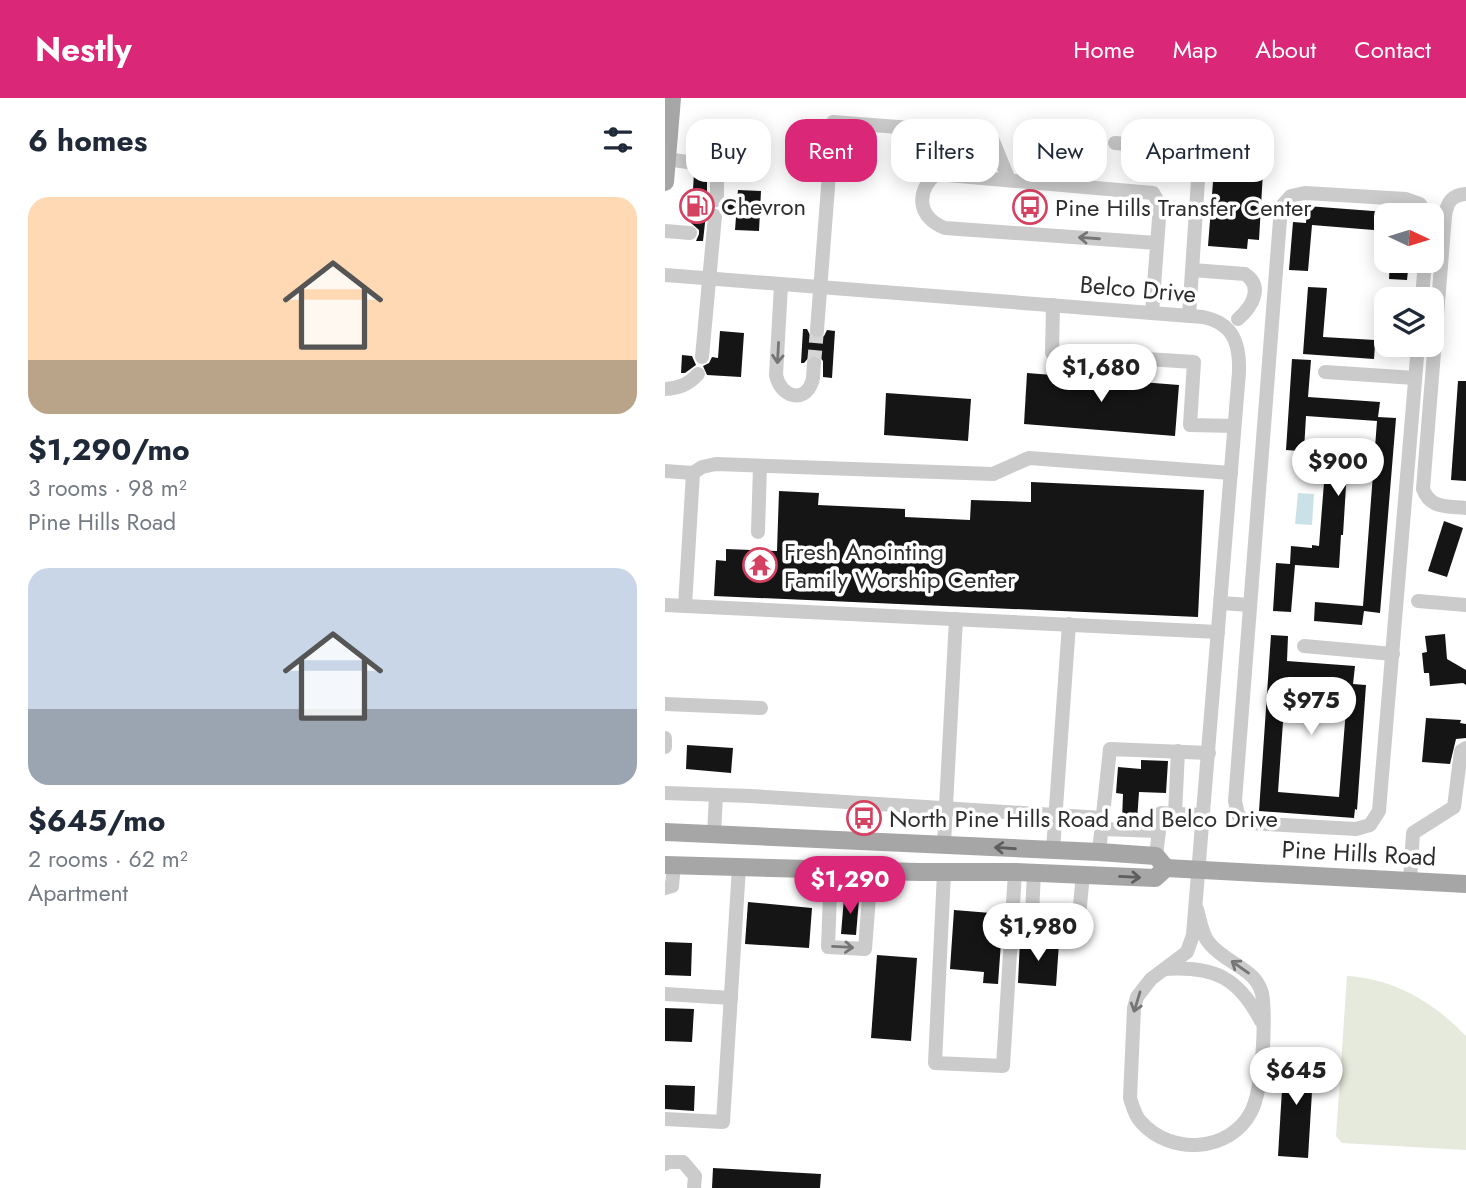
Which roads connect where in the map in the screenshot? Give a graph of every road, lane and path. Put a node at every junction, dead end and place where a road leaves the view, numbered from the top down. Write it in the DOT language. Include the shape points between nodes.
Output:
graph roads {
  1 [pos="671,100"];
  2 [pos="1115,143"];
  3 [pos="1121,143"];
  4 [pos="667,159"];
  5 [pos="1009,180"];
  6 [pos="665,182"];
  7 [pos="1198,182"];
  8 [pos="1466,194"];
  9 [pos="717,200"];
  10 [pos="1418,203"];
  11 [pos="716,216"];
  12 [pos="665,231"];
  13 [pos="690,233"];
  14 [pos="1157,243"];
  15 [pos="1192,270"];
  16 [pos="665,275"];
  17 [pos="711,279"];
  18 [pos="781,285"];
  19 [pos="819,287"];
  20 [pos="1053,305"];
  21 [pos="1152,313"];
  22 [pos="1189,316"];
  23 [pos="1238,319"];
  24 [pos="817,330"];
  25 [pos="702,357"];
  26 [pos="1417,357"];
  27 [pos="814,364"];
  28 [pos="1325,372"];
  29 [pos="698,374"];
  30 [pos="1415,378"];
  31 [pos="665,389"];
  32 [pos="1234,426"];
  33 [pos="760,466"];
  34 [pos="665,471"];
  35 [pos="693,473"];
  36 [pos="1231,473"];
  37 [pos="1466,508"];
  38 [pos="758,532"];
  39 [pos="1418,601"];
  40 [pos="1221,603"];
  41 [pos="665,605"];
  42 [pos="1466,605"];
  43 [pos="685,606"];
  44 [pos="1250,606"];
  45 [pos="956,619"];
  46 [pos="1069,624"];
  47 [pos="1218,632"];
  48 [pos="1304,646"];
  49 [pos="1393,654"];
  50 [pos="665,704"];
  51 [pos="761,708"];
  52 [pos="665,738"];
  53 [pos="665,747"];
  54 [pos="1466,748"];
  55 [pos="1178,751"];
  56 [pos="1209,753"];
  57 [pos="665,793"];
  58 [pos="716,795"];
  59 [pos="945,808"];
  60 [pos="1055,814"];
  61 [pos="1175,814"];
  62 [pos="1204,815"];
  63 [pos="1103,824"];
  64 [pos="1159,831"];
  65 [pos="665,832"];
  66 [pos="713,834"];
  67 [pos="944,843"];
  68 [pos="1053,850"];
  69 [pos="1100,852"];
  70 [pos="1161,862"];
  71 [pos="670,865"];
  72 [pos="739,867"];
  73 [pos="831,869"];
  74 [pos="871,870"];
  75 [pos="1200,870"];
  76 [pos="944,872"];
  77 [pos="1015,872"];
  78 [pos="1034,873"];
  79 [pos="1083,874"];
  80 [pos="1410,880"];
  81 [pos="1466,884"];
  82 [pos="665,888"];
  83 [pos="1197,909"];
  84 [pos="1165,969"];
  85 [pos="665,994"];
  86 [pos="731,998"];
  87 [pos="1263,1026"];
  88 [pos="665,1119"];
  89 [pos="665,1164"];
  90 [pos="694,1188"];
  1 -- 4 [label="main road"];
  2 -- 3 [label="street"];
  4 -- 6 [label="main road"];
  4 -- 9 [label="street" via="714,166"];
  5 -- 14 [label="street" via="1153,193 1160,205"];
  14 -- 5 [label="street, one-way" via="944,228 932,223 926,213 925,183 936,174"];
  5 -- 19 [label="street" via="991,134 832,122"];
  7 -- 15 [label="street"];
  8 -- 37 [label="street" via="1450,200 1445,216 1423,489 1435,505"];
  10 -- 44 [label="street" via="1297,194 1281,207"];
  11 -- 17 [label="street" via="711,234"];
  12 -- 13 [label="street"];
  14 -- 21 [label="street"];
  15 -- 22 [label="street"];
  15 -- 23 [label="street" via="1245,274 1252,279 1251,308"];
  16 -- 17 [label="street, Belco Drive"];
  17 -- 18 [label="street, Belco Drive"];
  17 -- 25 [label="street"];
  18 -- 19 [label="street, Belco Drive"];
  18 -- 27 [label="street, one-way" via="778,386 795,396 806,391 813,381"];
  19 -- 20 [label="street, Belco Drive"];
  19 -- 24 [label="street"];
  20 -- 21 [label="street, Belco Drive"];
  20 -- 32 [label="street" via="1052,353 1194,362 1190,425"];
  21 -- 22 [label="street, Belco Drive"];
  22 -- 32 [label="street, Belco Drive" via="1214,319 1235,337 1239,359"];
  26 -- 30 [label="street"];
  28 -- 30 [label="street"];
  29 -- 31 [label="street" via="681,387"];
  30 -- 49 [label="street"];
  32 -- 36 [label="street, Belco Drive"];
  33 -- 35 [label="street" via="716,464"];
  33 -- 36 [label="street" via="993,474 1029,458"];
  33 -- 38 [label="street"];
  34 -- 35 [label="street"];
  35 -- 43 [label="street"];
  36 -- 40 [label="street, Belco Drive"];
  39 -- 42 [label="street"];
  40 -- 44 [label="street"];
  40 -- 47 [label="street, Belco Drive"];
  41 -- 43 [label="street"];
  43 -- 45 [label="street"];
  44 -- 49 [label="street" via="1235,801 1238,815 1249,823 1356,829 1376,819 1381,805"];
  45 -- 46 [label="street"];
  45 -- 59 [label="street"];
  46 -- 47 [label="street"];
  46 -- 60 [label="street"];
  47 -- 56 [label="street, Belco Drive"];
  48 -- 49 [label="street"];
  50 -- 51 [label="street"];
  52 -- 53 [label="street"];
  54 -- 80 [label="street" via="1461,751 1454,807 1413,833"];
  55 -- 56 [label="street"];
  55 -- 61 [label="street"];
  55 -- 63 [label="street" via="1110,749"];
  56 -- 62 [label="street, Belco Drive"];
  57 -- 58 [label="street"];
  58 -- 59 [label="street"];
  58 -- 66 [label="street"];
  59 -- 60 [label="street"];
  59 -- 67 [label="street"];
  60 -- 63 [label="street"];
  60 -- 68 [label="street"];
  61 -- 62 [label="street"];
  61 -- 64 [label="street" via="1161,813"];
  62 -- 75 [label="street, Belco Drive"];
  63 -- 64 [label="street"];
  63 -- 69 [label="street"];
  64 -- 70 [label="street"];
  65 -- 66 [label="main road, Pine Hills Road"];
  66 -- 67 [label="main road, Pine Hills Road"];
  68 -- 67 [label="main road, Pine Hills Road, one-way"];
  68 -- 69 [label="main road, Pine Hills Road"];
  69 -- 70 [label="main road, Pine Hills Road"];
  70 -- 75 [label="main road, Pine Hills Road"];
  79 -- 70 [label="main road, Pine Hills Road, one-way" via="1155,878"];
  71 -- 72 [label="main road, Pine Hills Road"];
  71 -- 82 [label="street" via="672,887"];
  72 -- 73 [label="main road, Pine Hills Road"];
  72 -- 86 [label="street"];
  73 -- 74 [label="main road, Pine Hills Road"];
  73 -- 74 [label="street, one-way" via="828,947 865,948"];
  74 -- 76 [label="main road, Pine Hills Road"];
  75 -- 80 [label="main road, Pine Hills Road"];
  75 -- 83 [label="street, Belco Drive"];
  76 -- 77 [label="main road, Pine Hills Road"];
  76 -- 77 [label="street" via="935,1063 1003,1066"];
  77 -- 78 [label="main road, Pine Hills Road"];
  78 -- 79 [label="main road, Pine Hills Road"];
  78 -- 79 [label="street" via="1032,913 1079,916"];
  80 -- 81 [label="main road, Pine Hills Road"];
  83 -- 84 [label="street, Belco Drive" via="1187,952"];
  87 -- 83 [label="street, one-way" via="1260,985 1211,947"];
  84 -- 87 [label="street" via="1223,976 1252,1003"];
  84 -- 87 [label="street, one-way" via="1137,997 1130,1081 1130,1098 1140,1121 1163,1138 1188,1145 1213,1143 1244,1122 1258,1088"];
  85 -- 86 [label="street"];
  86 -- 88 [label="street" via="723,1122"];
  89 -- 90 [label="street" via="683,1162 695,1176"];
}
